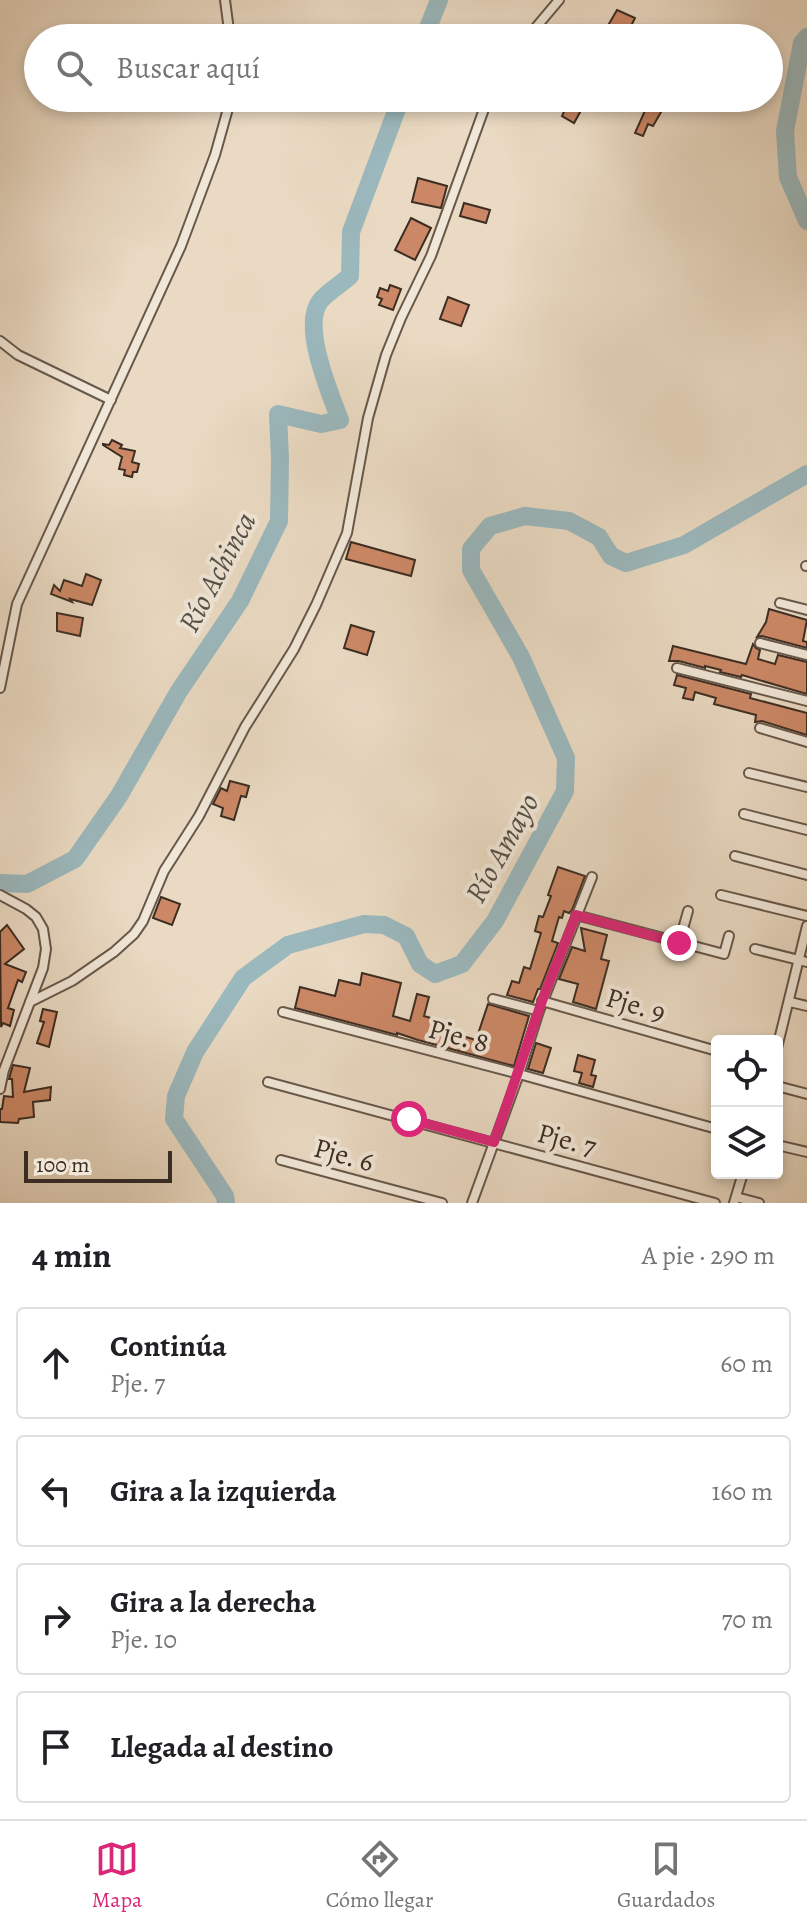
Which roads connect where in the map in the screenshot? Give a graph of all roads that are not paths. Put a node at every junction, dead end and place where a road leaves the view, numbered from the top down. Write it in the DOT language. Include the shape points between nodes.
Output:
graph roads {
  1 [pos="225,0"];
  2 [pos="559,0"];
  3 [pos="228,24"];
  4 [pos="539,24"];
  5 [pos="227,112"];
  6 [pos="483,112"];
  7 [pos="0,341"];
  8 [pos="111,400"];
  9 [pos="780,603"];
  10 [pos="807,610"];
  11 [pos="760,643"];
  12 [pos="807,655"];
  13 [pos="677,668"];
  14 [pos="0,688"];
  15 [pos="807,701"];
  16 [pos="760,728"];
  17 [pos="807,742"];
  18 [pos="749,773"];
  19 [pos="807,787"];
  20 [pos="744,814"];
  21 [pos="807,830"];
  22 [pos="735,856"];
  23 [pos="807,875"];
  24 [pos="592,877"];
  25 [pos="0,895"];
  26 [pos="721,895"];
  27 [pos="688,911"];
  28 [pos="576,915"];
  29 [pos="807,916"];
  30 [pos="807,926"];
  31 [pos="729,936"];
  32 [pos="679,943"];
  33 [pos="755,949"];
  34 [pos="803,961"];
  35 [pos="493,999"];
  36 [pos="30,1002"];
  37 [pos="790,1002"];
  38 [pos="541,1006"];
  39 [pos="807,1006"];
  40 [pos="283,1012"];
  41 [pos="781,1035"];
  42 [pos="711,1049"];
  43 [pos="519,1074"];
  44 [pos="268,1082"];
  45 [pos="783,1088"];
  46 [pos="0,1089"];
  47 [pos="807,1094"];
  48 [pos="711,1127"];
  49 [pos="494,1142"];
  50 [pos="783,1146"];
  51 [pos="807,1152"];
  52 [pos="281,1160"];
  53 [pos="741,1179"];
  54 [pos="735,1200"];
  55 [pos="442,1203"];
  56 [pos="472,1203"];
  57 [pos="715,1203"];
  58 [pos="759,1203"];
  1 -- 3 [label="street"];
  2 -- 4 [label="street"];
  5 -- 8 [label="street" via="181,246"];
  6 -- 36 [label="street" via="431,256 386,355 368,418 347,533 294,649 164,871 138,928 72,981"];
  7 -- 8 [label="street"];
  8 -- 14 [label="street" via="17,604"];
  9 -- 10 [label="street"];
  11 -- 12 [label="street"];
  13 -- 15 [label="street"];
  16 -- 17 [label="street"];
  18 -- 19 [label="street"];
  20 -- 21 [label="street"];
  22 -- 23 [label="street"];
  24 -- 28 [label="street"];
  25 -- 36 [label="street" via="26,909 43,929 45,959"];
  26 -- 29 [label="street"];
  27 -- 32 [label="street"];
  28 -- 32 [label="street"];
  28 -- 38 [label="street"];
  30 -- 34 [label="street"];
  31 -- 32 [label="street" via="724,954"];
  33 -- 34 [label="street"];
  34 -- 37 [label="street"];
  35 -- 38 [label="street, Pje. 9"];
  36 -- 46 [label="street"];
  37 -- 39 [label="street"];
  37 -- 41 [label="street"];
  38 -- 42 [label="street, Pje. 9"];
  38 -- 43 [label="street"];
  40 -- 43 [label="street, Pje. 8"];
  43 -- 48 [label="street, Pje. 8"];
  43 -- 49 [label="street"];
  44 -- 49 [label="street, Pje. 7"];
  45 -- 47 [label="street"];
  49 -- 56 [label="street"];
  49 -- 57 [label="street, Pje. 7"];
  50 -- 51 [label="street"];
  52 -- 55 [label="street, Pje. 6"];
  53 -- 54 [label="street"];
  54 -- 58 [label="street"];
}
